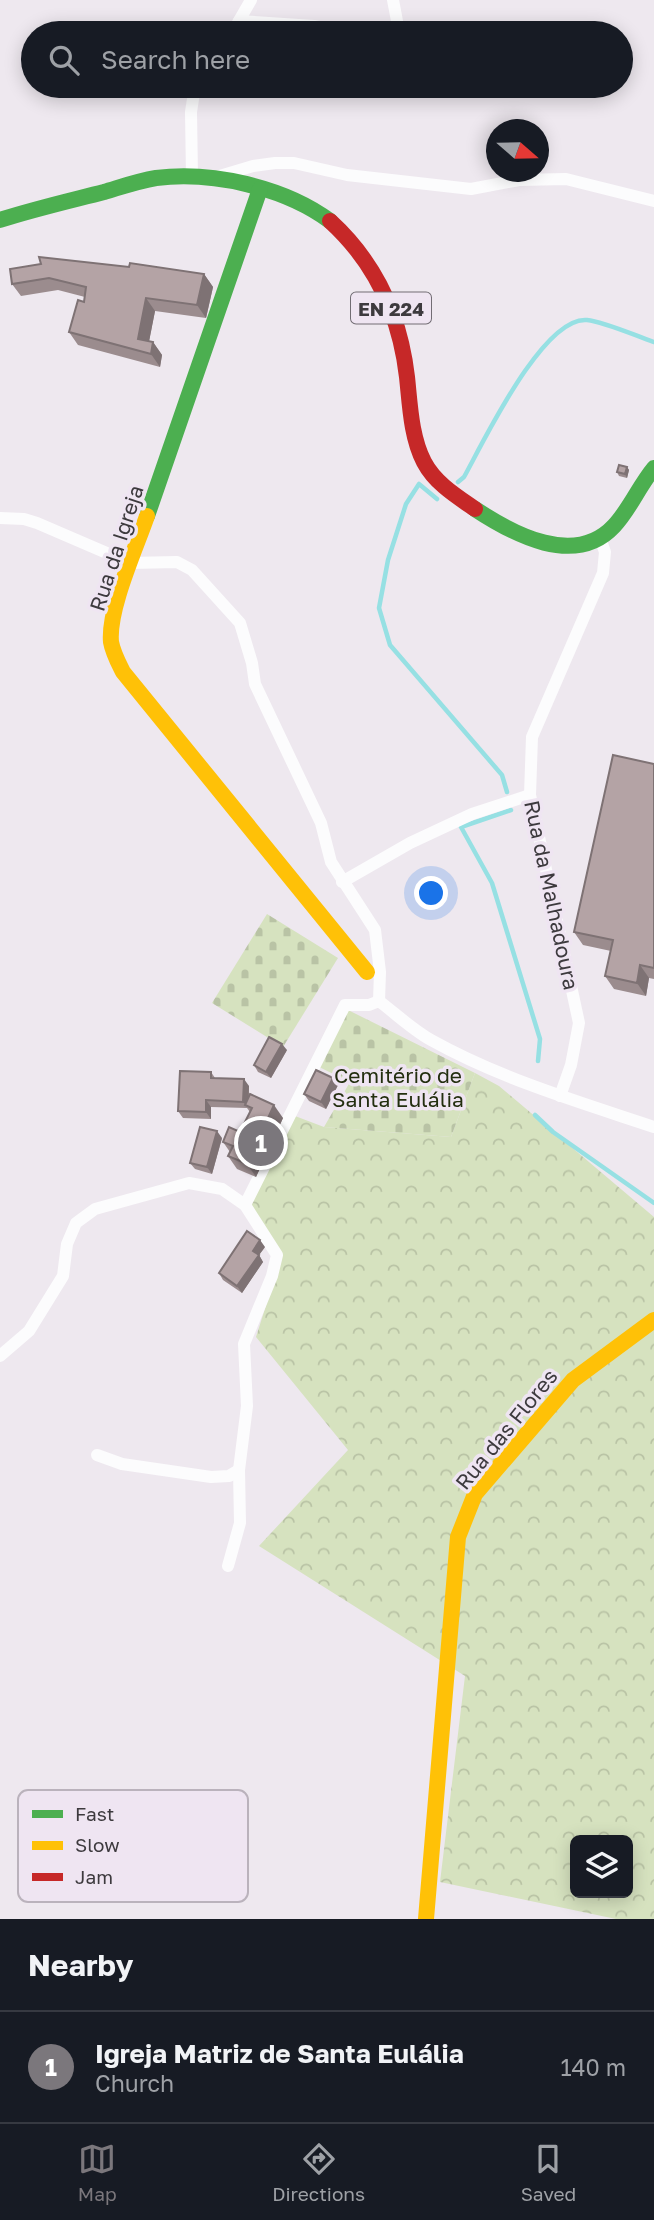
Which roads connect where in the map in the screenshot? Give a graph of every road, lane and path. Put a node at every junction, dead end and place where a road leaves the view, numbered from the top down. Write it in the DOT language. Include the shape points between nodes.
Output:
graph roads {
  1 [pos="251,0"];
  2 [pos="393,0"];
  3 [pos="239,21"];
  4 [pos="397,21"];
  5 [pos="193,98"];
  6 [pos="192,176"];
  7 [pos="210,179"];
  8 [pos="260,189"];
  9 [pos="654,201"];
  10 [pos="0,220"];
  11 [pos="654,468"];
  12 [pos="0,518"];
  13 [pos="600,538"];
  14 [pos="130,564"];
  15 [pos="530,795"];
  16 [pos="342,882"];
  17 [pos="367,972"];
  18 [pos="379,1002"];
  19 [pos="560,1096"];
  20 [pos="654,1127"];
  21 [pos="245,1205"];
  22 [pos="654,1320"];
  23 [pos="0,1356"];
  24 [pos="97,1455"];
  25 [pos="239,1469"];
  26 [pos="228,1566"];
  27 [pos="426,1919"];
  1 -- 3 [label="street"];
  2 -- 4 [label="street"];
  5 -- 6 [label="street"];
  6 -- 7 [label="street, EN 224"];
  6 -- 10 [label="street, EN 224" via="157,178"];
  7 -- 8 [label="street, EN 224"];
  7 -- 9 [label="street" via="253,166 294,163 347,175 471,189 519,180 566,180"];
  8 -- 13 [label="street, EN 224" via="327,218 378,280 403,349 415,436 424,463 440,484 516,533 547,544 574,545"];
  8 -- 14 [label="street, Rua da Igreja"];
  11 -- 13 [label="street" via="618,521"];
  12 -- 14 [label="street" via="37,523"];
  13 -- 15 [label="street, Rua da Malhadoura" via="605,552 603,573 531,737"];
  14 -- 16 [label="street" via="177,562 192,569 240,623 255,684 321,822 331,862"];
  14 -- 17 [label="street, Rua da Igreja" via="110,637 112,653 123,672"];
  15 -- 16 [label="street" via="410,843"];
  15 -- 19 [label="street, Rua da Malhadoura" via="579,1024"];
  16 -- 18 [label="street" via="375,930"];
  18 -- 19 [label="street" via="430,1040"];
  18 -- 21 [label="street" via="345,1005"];
  19 -- 20 [label="street"];
  21 -- 23 [label="street" via="222,1189 189,1183 95,1209 76,1223 67,1244 63,1276 29,1331"];
  21 -- 25 [label="street" via="277,1255 244,1344 247,1406"];
  22 -- 27 [label="street, Rua das Flores" via="573,1380 475,1494 458,1537"];
  24 -- 25 [label="street" via="122,1464 211,1477 229,1476"];
  25 -- 26 [label="street" via="240,1523"];
}
